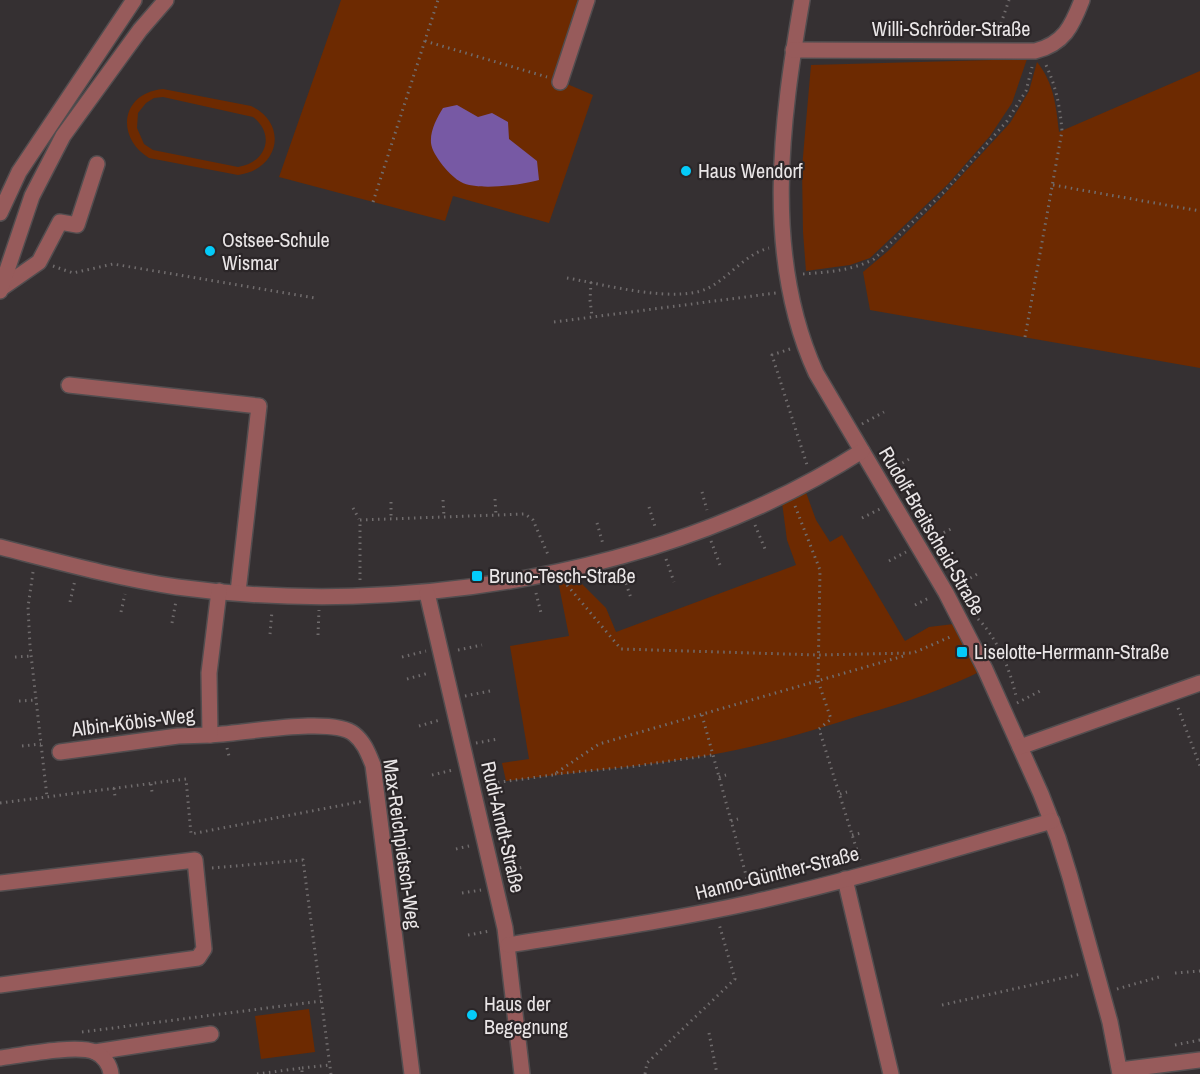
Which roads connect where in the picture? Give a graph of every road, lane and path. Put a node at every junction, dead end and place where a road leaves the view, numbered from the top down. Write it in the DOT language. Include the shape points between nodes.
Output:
graph roads {
  1 [pos="134,0"];
  2 [pos="166,0"];
  3 [pos="438,0"];
  4 [pos="587,0"];
  5 [pos="802,0"];
  6 [pos="1009,0"];
  7 [pos="1082,0"];
  8 [pos="425,41"];
  9 [pos="794,50"];
  10 [pos="992,51"];
  11 [pos="1035,51"];
  12 [pos="560,81"];
  13 [pos="97,164"];
  14 [pos="1053,185"];
  15 [pos="373,202"];
  16 [pos="1200,212"];
  17 [pos="0,213"];
  18 [pos="784,245"];
  19 [pos="39,262"];
  20 [pos="567,278"];
  21 [pos="591,282"];
  22 [pos="788,283"];
  23 [pos="0,290"];
  24 [pos="315,298"];
  25 [pos="716,301"];
  26 [pos="670,307"];
  27 [pos="717,307"];
  28 [pos="624,313"];
  29 [pos="671,313"];
  30 [pos="592,317"];
  31 [pos="577,319"];
  32 [pos="624,319"];
  33 [pos="554,322"];
  34 [pos="578,325"];
  35 [pos="1026,337"];
  36 [pos="804,345"];
  37 [pos="69,385"];
  38 [pos="782,385"];
  39 [pos="776,386"];
  40 [pos="884,412"];
  41 [pos="850,431"];
  42 [pos="862,451"];
  43 [pos="911,458"];
  44 [pos="877,477"];
  45 [pos="812,480"];
  46 [pos="789,491"];
  47 [pos="702,492"];
  48 [pos="443,500"];
  49 [pos="495,500"];
  50 [pos="391,502"];
  51 [pos="352,508"];
  52 [pos="749,510"];
  53 [pos="496,515"];
  54 [pos="444,517"];
  55 [pos="392,519"];
  56 [pos="360,520"];
  57 [pos="597,523"];
  58 [pos="709,526"];
  59 [pos="952,528"];
  60 [pos="918,546"];
  61 [pos="0,547"];
  62 [pos="353,549"];
  63 [pos="360,549"];
  64 [pos="765,549"];
  65 [pos="35,556"];
  66 [pos="612,557"];
  67 [pos="720,565"];
  68 [pos="78,568"];
  69 [pos="556,572"];
  70 [pos="979,573"];
  71 [pos="532,576"];
  72 [pos="957,586"];
  73 [pos="178,587"];
  74 [pos="219,591"];
  75 [pos="238,592"];
  76 [pos="427,593"];
  77 [pos="274,594"];
  78 [pos="320,596"];
  79 [pos="360,596"];
  80 [pos="632,598"];
  81 [pos="70,602"];
  82 [pos="541,613"];
  83 [pos="172,623"];
  84 [pos="966,631"];
  85 [pos="270,634"];
  86 [pos="318,635"];
  87 [pos="482,645"];
  88 [pos="1022,649"];
  89 [pos="440,651"];
  90 [pos="912,653"];
  91 [pos="818,655"];
  92 [pos="31,656"];
  93 [pos="15,657"];
  94 [pos="402,657"];
  95 [pos="445,669"];
  96 [pos="407,679"];
  97 [pos="818,681"];
  98 [pos="1200,684"];
  99 [pos="1042,690"];
  100 [pos="490,691"];
  101 [pos="1173,692"];
  102 [pos="452,699"];
  103 [pos="36,700"];
  104 [pos="19,701"];
  105 [pos="702,715"];
  106 [pos="456,716"];
  107 [pos="419,726"];
  108 [pos="210,735"];
  109 [pos="41,744"];
  110 [pos="22,746"];
  111 [pos="1020,747"];
  112 [pos="834,749"];
  113 [pos="826,751"];
  114 [pos="60,752"];
  115 [pos="712,755"];
  116 [pos="1200,766"];
  117 [pos="468,767"];
  118 [pos="432,775"];
  119 [pos="553,775"];
  120 [pos="726,776"];
  121 [pos="719,777"];
  122 [pos="151,784"];
  123 [pos="472,786"];
  124 [pos="114,788"];
  125 [pos="152,792"];
  126 [pos="848,792"];
  127 [pos="77,793"];
  128 [pos="840,794"];
  129 [pos="47,797"];
  130 [pos="115,797"];
  131 [pos="39,798"];
  132 [pos="377,798"];
  133 [pos="78,801"];
  134 [pos="1,803"];
  135 [pos="40,806"];
  136 [pos="3,810"];
  137 [pos="738,819"];
  138 [pos="731,821"];
  139 [pos="1052,821"];
  140 [pos="861,833"];
  141 [pos="852,835"];
  142 [pos="749,863"];
  143 [pos="743,864"];
  144 [pos="196,870"];
  145 [pos="864,874"];
  146 [pos="844,879"];
  147 [pos="0,883"];
  148 [pos="753,903"];
  149 [pos="715,910"];
  150 [pos="506,928"];
  151 [pos="468,935"];
  152 [pos="508,945"];
  153 [pos="1200,970"];
  154 [pos="1095,971"];
  155 [pos="1174,973"];
  156 [pos="1159,977"];
  157 [pos="0,985"];
  158 [pos="1117,989"];
  159 [pos="321,1001"];
  160 [pos="942,1005"];
  161 [pos="80,1032"];
  162 [pos="709,1033"];
  163 [pos="211,1034"];
  164 [pos="95,1052"];
  165 [pos="0,1058"];
  166 [pos="1200,1060"];
  167 [pos="330,1065"];
  168 [pos="302,1068"];
  169 [pos="1120,1072"];
  170 [pos="265,1073"];
  171 [pos="111,1074"];
  172 [pos="257,1074"];
  173 [pos="302,1074"];
  174 [pos="331,1074"];
  175 [pos="412,1074"];
  176 [pos="522,1074"];
  177 [pos="645,1074"];
  178 [pos="717,1074"];
  179 [pos="891,1074"];
  1 -- 17 [label="street" via="19,171"];
  2 -- 23 [label="street" via="63,136 32,196"];
  3 -- 8 [label="path"];
  4 -- 12 [label="street"];
  5 -- 9 [label="street, Rudolf-Breitscheid-Straße"];
  6 -- 10 [label="path"];
  7 -- 11 [label="street, Willi-Schröder-Straße" via="1073,26 1050,47"];
  8 -- 12 [label="path"];
  8 -- 15 [label="path"];
  9 -- 10 [label="street, Willi-Schröder-Straße"];
  9 -- 18 [label="street, Rudolf-Breitscheid-Straße" via="782,168"];
  10 -- 11 [label="street, Willi-Schröder-Straße"];
  11 -- 14 [label="path" via="1054,83 1060,106 1062,131"];
  11 -- 22 [label="path" via="1026,90 1007,121 945,191 874,259 861,266"];
  13 -- 19 [label="street" via="77,225 60,222"];
  14 -- 16 [label="path"];
  14 -- 35 [label="path"];
  18 -- 21 [label="path" via="757,251 711,287 693,294 666,295"];
  18 -- 22 [label="street, Rudolf-Breitscheid-Straße"];
  19 -- 23 [label="street"];
  19 -- 24 [label="path" via="73,273 113,264"];
  20 -- 21 [label="path"];
  21 -- 30 [label="path"];
  22 -- 25 [label="path"];
  22 -- 36 [label="street, Rudolf-Breitscheid-Straße"];
  25 -- 26 [label="path"];
  25 -- 27 [label="path"];
  26 -- 28 [label="path"];
  26 -- 29 [label="path"];
  28 -- 30 [label="path"];
  28 -- 32 [label="path"];
  30 -- 31 [label="path"];
  31 -- 33 [label="path"];
  31 -- 34 [label="path"];
  36 -- 38 [label="path" via="772,355"];
  36 -- 41 [label="street, Rudolf-Breitscheid-Straße"];
  37 -- 75 [label="street" via="259,406"];
  38 -- 39 [label="path"];
  38 -- 45 [label="path"];
  40 -- 41 [label="path"];
  41 -- 42 [label="street, Rudolf-Breitscheid-Straße"];
  42 -- 44 [label="street, Rudolf-Breitscheid-Straße"];
  42 -- 45 [label="street"];
  43 -- 44 [label="path"];
  44 -- 60 [label="street, Rudolf-Breitscheid-Straße"];
  45 -- 46 [label="street"];
  46 -- 52 [label="street"];
  46 -- 91 [label="path" via="820,570"];
  47 -- 58 [label="path"];
  48 -- 54 [label="path"];
  49 -- 53 [label="path"];
  50 -- 55 [label="path"];
  51 -- 56 [label="path"];
  52 -- 58 [label="street"];
  52 -- 64 [label="path"];
  53 -- 54 [label="path"];
  53 -- 69 [label="path" via="525,514 533,520"];
  54 -- 55 [label="path"];
  55 -- 56 [label="path"];
  56 -- 63 [label="path"];
  57 -- 66 [label="path"];
  58 -- 66 [label="street"];
  58 -- 67 [label="path"];
  59 -- 60 [label="path"];
  60 -- 84 [label="street, Rudolf-Breitscheid-Straße"];
  61 -- 65 [label="street"];
  62 -- 63 [label="path"];
  63 -- 79 [label="path"];
  65 -- 68 [label="street"];
  65 -- 92 [label="path" via="28,607"];
  66 -- 69 [label="street"];
  66 -- 80 [label="path"];
  68 -- 73 [label="street"];
  68 -- 81 [label="path"];
  69 -- 71 [label="street"];
  69 -- 91 [label="path" via="621,649"];
  70 -- 72 [label="path"];
  71 -- 76 [label="street"];
  71 -- 82 [label="path"];
  73 -- 74 [label="street"];
  73 -- 83 [label="path"];
  74 -- 75 [label="street"];
  74 -- 108 [label="street, Albin-Köbis-Weg" via="209,673"];
  75 -- 77 [label="street"];
  76 -- 79 [label="street"];
  76 -- 89 [label="street, Rudi-Arndt-Straße"];
  77 -- 78 [label="street"];
  77 -- 85 [label="path"];
  78 -- 79 [label="street"];
  78 -- 86 [label="path"];
  84 -- 90 [label="path"];
  84 -- 111 [label="street, Rudolf-Breitscheid-Straße"];
  87 -- 89 [label="path"];
  88 -- 99 [label="path" via="1003,659 1017,703"];
  89 -- 94 [label="path"];
  89 -- 95 [label="street, Rudi-Arndt-Straße"];
  90 -- 91 [label="path"];
  90 -- 97 [label="path"];
  91 -- 97 [label="path"];
  92 -- 93 [label="path"];
  92 -- 103 [label="path"];
  95 -- 96 [label="path"];
  95 -- 102 [label="street, Rudi-Arndt-Straße"];
  97 -- 105 [label="path"];
  97 -- 113 [label="path" via="831,719 819,729"];
  98 -- 101 [label="street"];
  100 -- 102 [label="path"];
  101 -- 111 [label="street"];
  101 -- 116 [label="path"];
  102 -- 106 [label="street, Rudi-Arndt-Straße"];
  103 -- 104 [label="path"];
  103 -- 109 [label="path"];
  105 -- 115 [label="path"];
  105 -- 119 [label="path" via="599,744"];
  106 -- 107 [label="path"];
  106 -- 117 [label="street, Rudi-Arndt-Straße"];
  108 -- 114 [label="street, Albin-Köbis-Weg"];
  108 -- 132 [label="street, Max-Reichpietsch-Weg" via="315,725 352,732 365,745 373,765"];
  109 -- 110 [label="path"];
  109 -- 129 [label="path"];
  111 -- 139 [label="street, Rudolf-Breitscheid-Straße"];
  112 -- 113 [label="path"];
  113 -- 128 [label="path"];
  115 -- 119 [label="path"];
  115 -- 121 [label="path"];
  117 -- 118 [label="path"];
  117 -- 123 [label="street, Rudi-Arndt-Straße"];
  119 -- 123 [label="path"];
  120 -- 121 [label="path"];
  121 -- 138 [label="path"];
  122 -- 124 [label="path"];
  122 -- 125 [label="path"];
  122 -- 132 [label="path" via="186,779 191,834"];
  123 -- 150 [label="street, Rudi-Arndt-Straße"];
  124 -- 127 [label="path"];
  124 -- 130 [label="path"];
  126 -- 128 [label="path"];
  127 -- 129 [label="path"];
  127 -- 133 [label="path"];
  128 -- 141 [label="path"];
  129 -- 131 [label="path"];
  131 -- 134 [label="path"];
  131 -- 135 [label="path"];
  132 -- 175 [label="street, Max-Reichpietsch-Weg"];
  134 -- 136 [label="path"];
  137 -- 138 [label="path"];
  138 -- 143 [label="path"];
  139 -- 145 [label="street, Hanno-Günther-Straße"];
  139 -- 154 [label="street, Rudolf-Breitscheid-Straße"];
  140 -- 141 [label="path"];
  141 -- 145 [label="path"];
  142 -- 143 [label="path"];
  143 -- 148 [label="path"];
  144 -- 147 [label="street" via="195,860"];
  144 -- 157 [label="street" via="204,949 198,958"];
  144 -- 159 [label="path" via="303,860"];
  145 -- 146 [label="street, Hanno-Günther-Straße"];
  146 -- 148 [label="street, Hanno-Günther-Straße"];
  146 -- 179 [label="street"];
  148 -- 149 [label="street, Hanno-Günther-Straße"];
  149 -- 152 [label="street, Hanno-Günther-Straße"];
  149 -- 177 [label="path" via="735,980 647,1063"];
  150 -- 151 [label="path"];
  150 -- 152 [label="street, Rudi-Arndt-Straße"];
  152 -- 176 [label="street, Rudi-Arndt-Straße"];
  153 -- 155 [label="path"];
  154 -- 160 [label="path"];
  154 -- 169 [label="street, Rudolf-Breitscheid-Straße"];
  156 -- 158 [label="path"];
  159 -- 161 [label="path"];
  159 -- 167 [label="path"];
  162 -- 178 [label="path"];
  163 -- 164 [label="street"];
  164 -- 165 [label="street" via="78,1049"];
  164 -- 171 [label="street" via="106,1060"];
  166 -- 169 [label="street"];
  167 -- 168 [label="path"];
  167 -- 174 [label="path"];
  168 -- 170 [label="path"];
  168 -- 173 [label="path"];
  170 -- 172 [label="path"];
}
